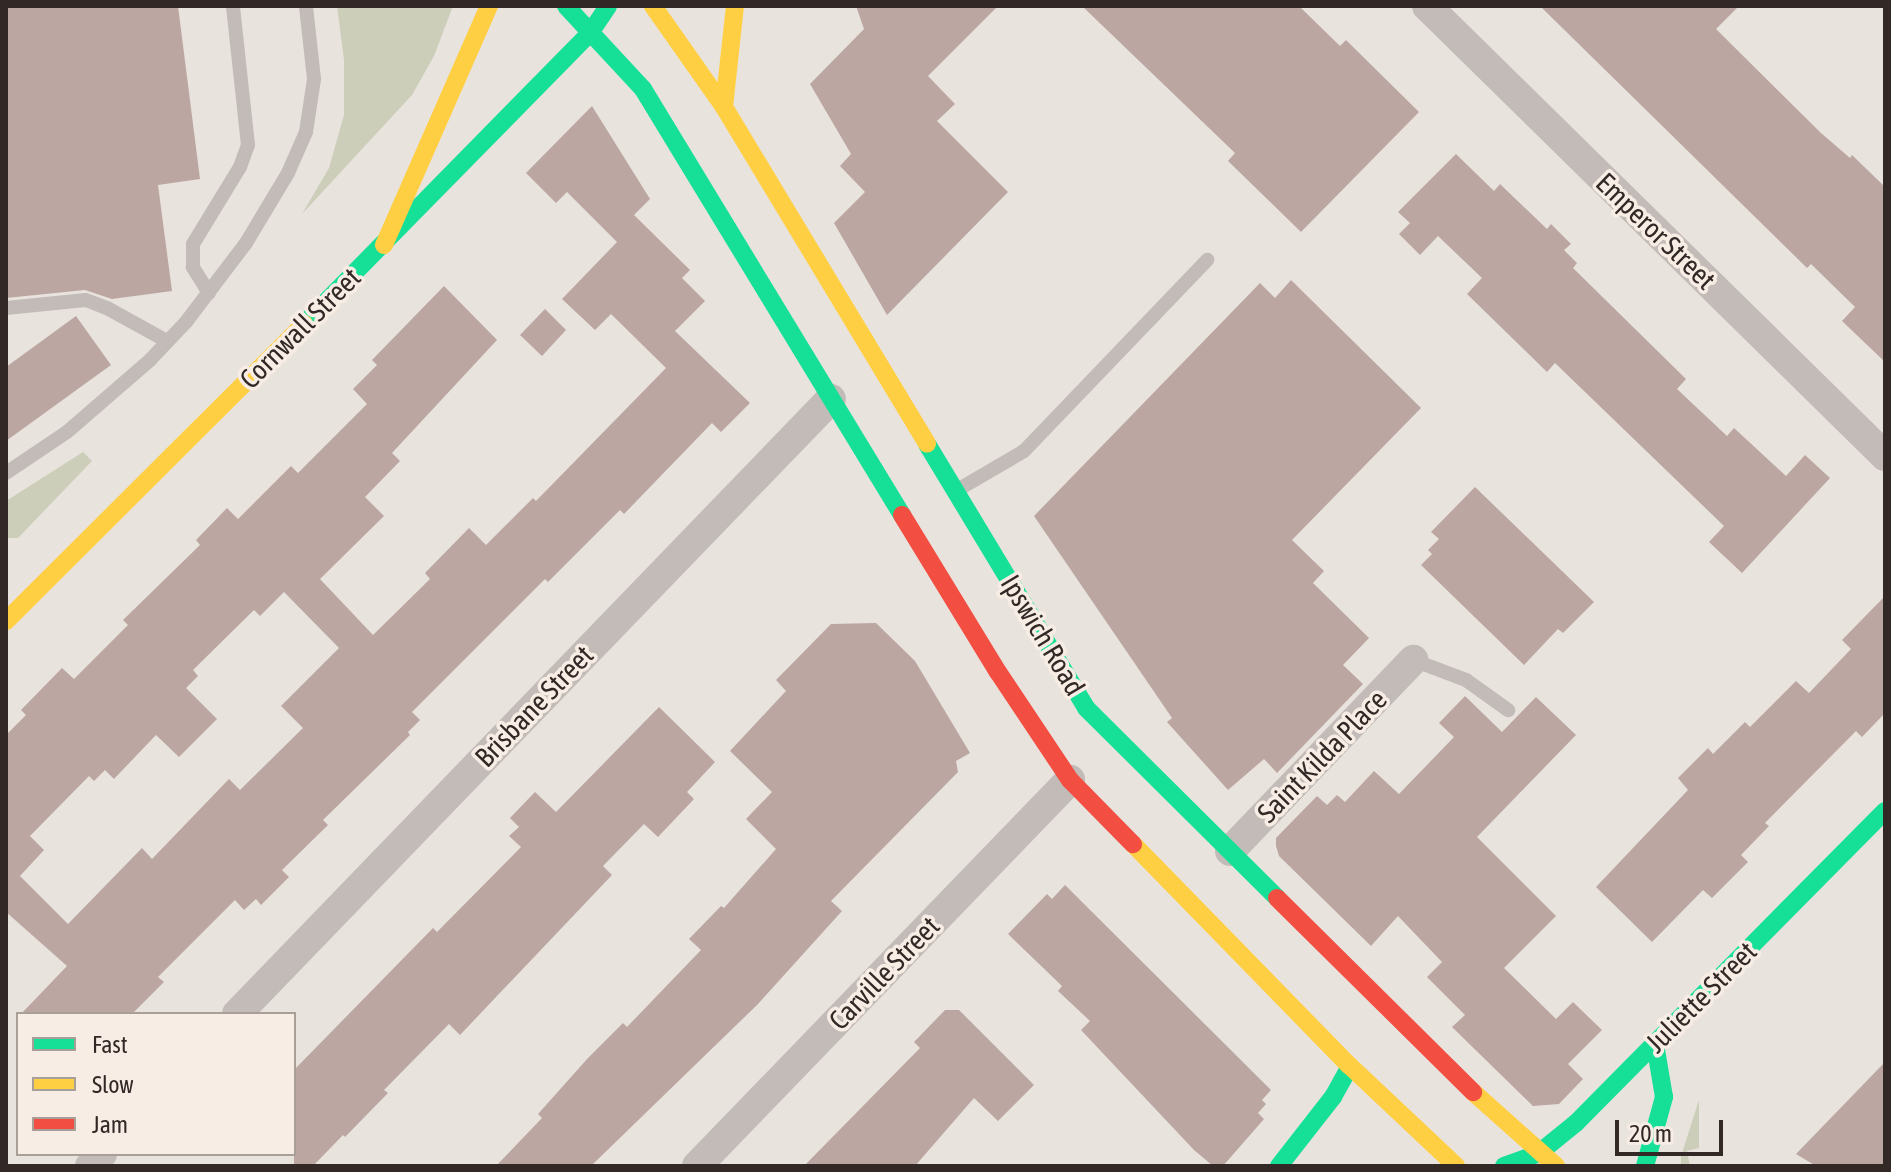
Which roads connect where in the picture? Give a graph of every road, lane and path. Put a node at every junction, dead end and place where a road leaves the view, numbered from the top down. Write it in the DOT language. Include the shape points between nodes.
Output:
graph roads {
  1 [pos="233,6"];
  2 [pos="306,6"];
  3 [pos="489,6"];
  4 [pos="566,6"];
  5 [pos="735,6"];
  6 [pos="1427,6"];
  7 [pos="651,8"];
  8 [pos="612,14"];
  9 [pos="590,33"];
  10 [pos="724,107"];
  11 [pos="384,245"];
  12 [pos="1207,260"];
  13 [pos="209,293"];
  14 [pos="6,308"];
  15 [pos="167,341"];
  16 [pos="831,399"];
  17 [pos="1885,456"];
  18 [pos="6,473"];
  19 [pos="957,490"];
  20 [pos="6,621"];
  21 [pos="1413,660"];
  22 [pos="1508,710"];
  23 [pos="1070,780"];
  24 [pos="1885,811"];
  25 [pos="1230,851"];
  26 [pos="239,1012"];
  27 [pos="1655,1044"];
  28 [pos="1350,1066"];
  29 [pos="1539,1153"];
  30 [pos="697,1166"];
  31 [pos="1279,1166"];
  32 [pos="1456,1166"];
  33 [pos="1504,1166"];
  34 [pos="1556,1166"];
  35 [pos="1645,1166"];
  1 -- 13 [label="lane" via="248,145 193,244 193,267"];
  2 -- 13 [label="lane" via="314,79 306,132 246,243"];
  3 -- 11 [label="main road"];
  4 -- 9 [label="main road, Ipswich Road"];
  5 -- 10 [label="main road"];
  6 -- 17 [label="street, Emperor Street"];
  7 -- 10 [label="main road, Ipswich Road"];
  8 -- 9 [label="main road, Cornwall Street"];
  9 -- 11 [label="main road, Cornwall Street"];
  9 -- 16 [label="main road, Ipswich Road" via="643,89"];
  10 -- 19 [label="main road, Ipswich Road"];
  11 -- 20 [label="main road, Cornwall Street"];
  12 -- 19 [label="lane" via="1024,451"];
  13 -- 15 [label="lane"];
  14 -- 15 [label="lane" via="86,300"];
  15 -- 18 [label="lane" via="99,406"];
  16 -- 23 [label="main road, Ipswich Road"];
  16 -- 26 [label="street, Brisbane Street"];
  19 -- 25 [label="main road, Ipswich Road" via="1086,708"];
  21 -- 22 [label="lane" via="1466,680"];
  21 -- 25 [label="street, Saint Kilda Place"];
  23 -- 28 [label="main road, Ipswich Road"];
  23 -- 30 [label="street, Carville Street"];
  24 -- 27 [label="main road, Juliette Street"];
  25 -- 29 [label="main road, Ipswich Road"];
  27 -- 29 [label="main road, Juliette Street"];
  27 -- 35 [label="main road" via="1664,1097"];
  28 -- 31 [label="main road" via="1333,1097"];
  28 -- 32 [label="main road, Ipswich Road"];
  29 -- 33 [label="main road, Juliette Street"];
  29 -- 34 [label="main road, Ipswich Road"];
}
